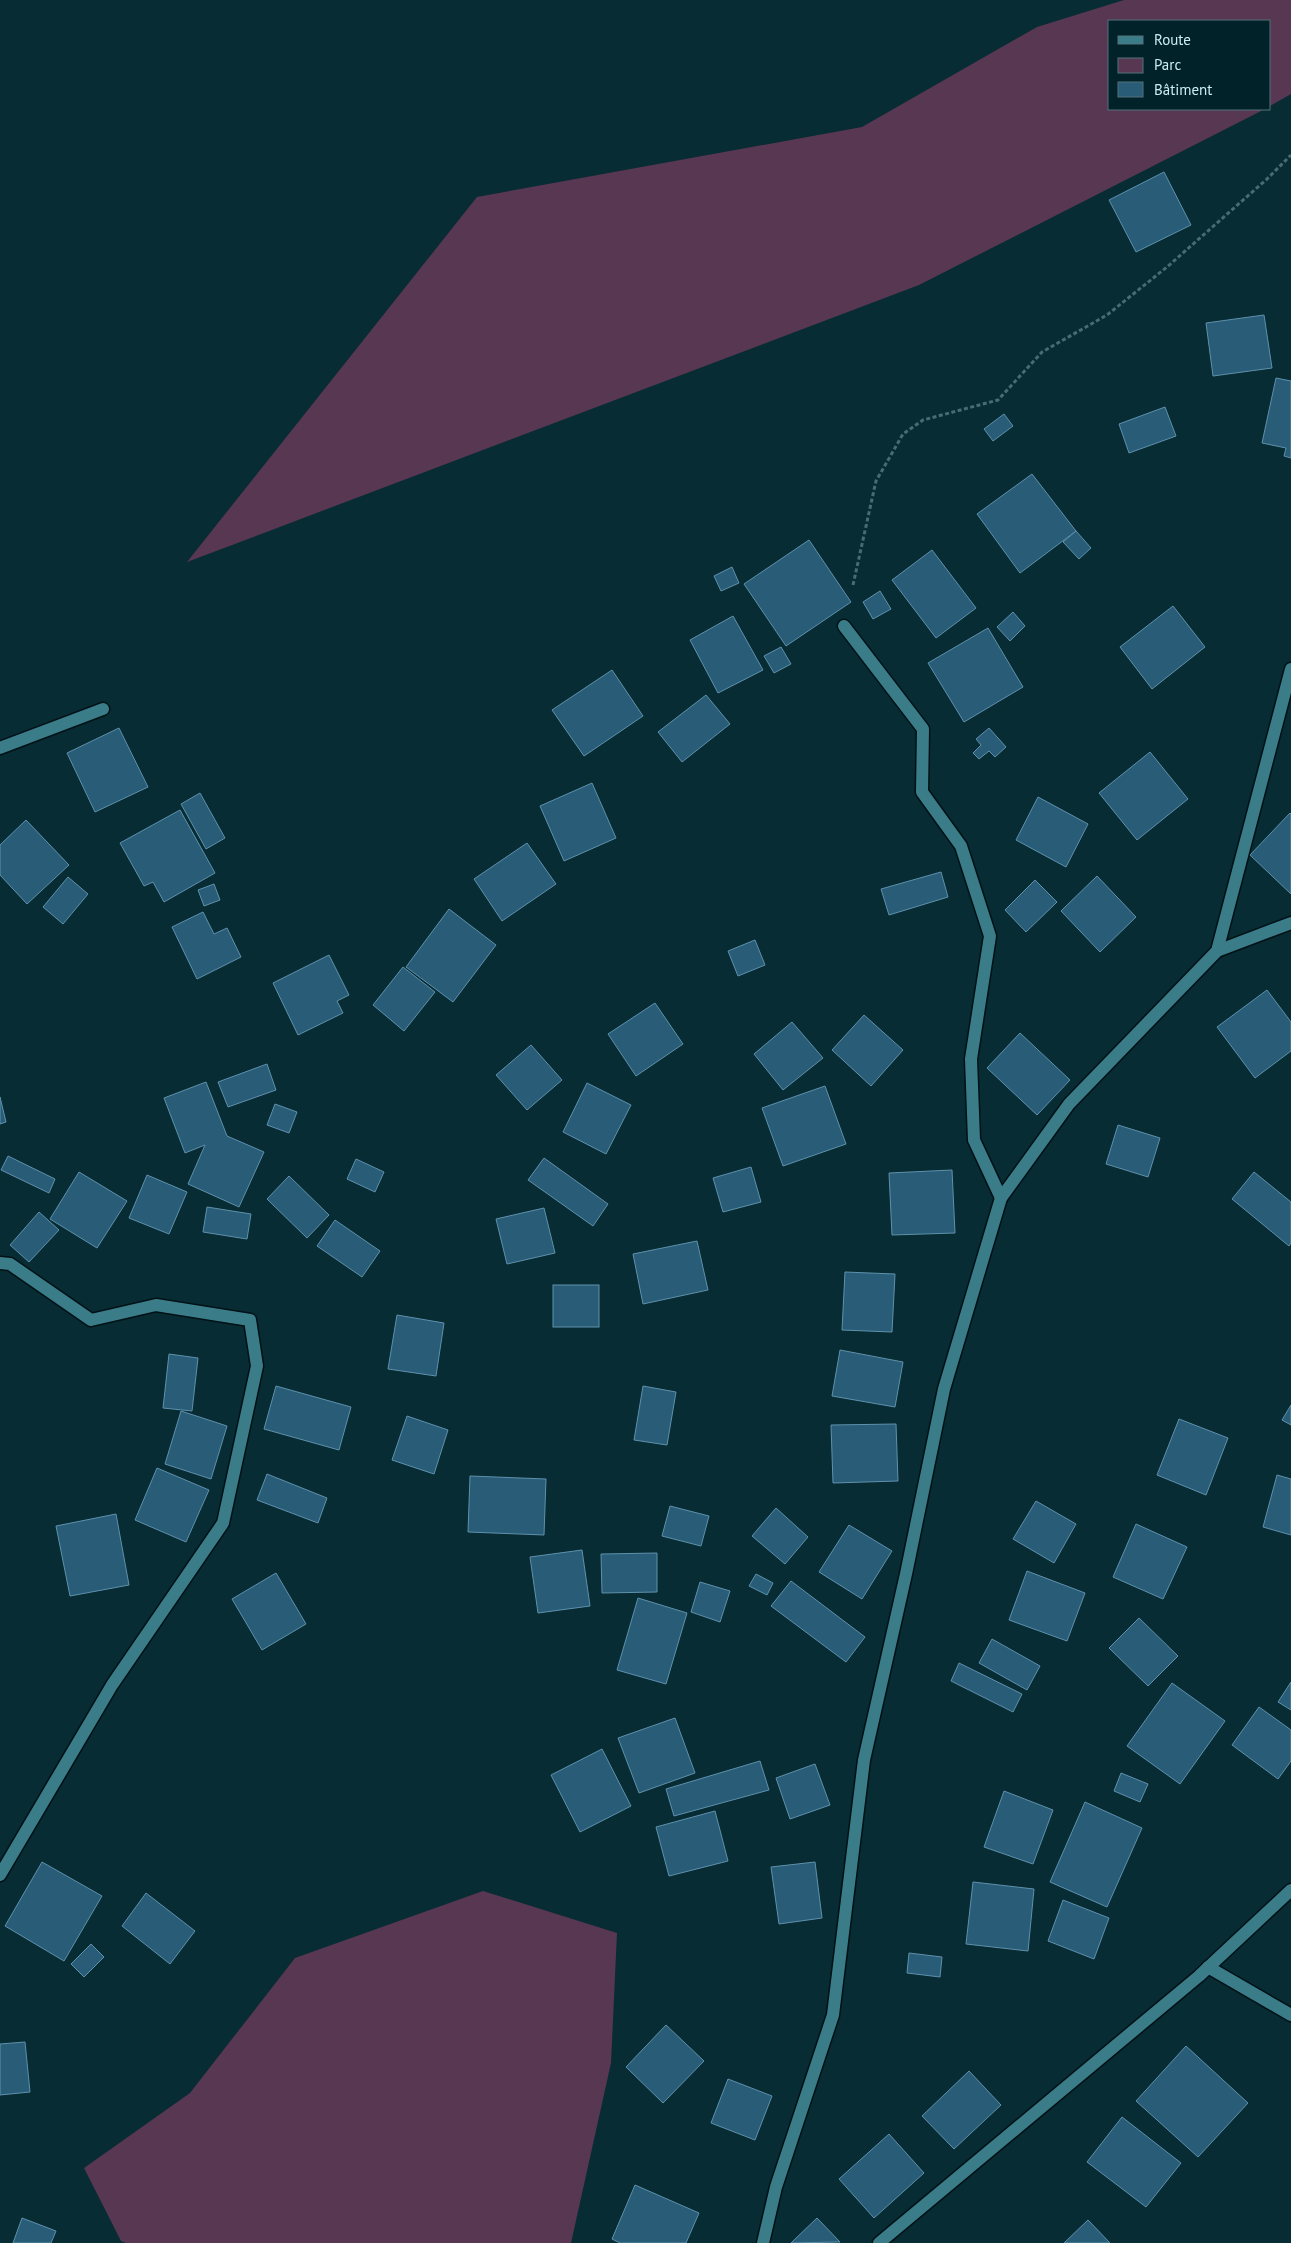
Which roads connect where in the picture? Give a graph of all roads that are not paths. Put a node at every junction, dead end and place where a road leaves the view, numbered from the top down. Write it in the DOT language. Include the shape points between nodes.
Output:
graph roads {
  1 [pos="844,626"];
  2 [pos="1291,669"];
  3 [pos="103,710"];
  4 [pos="0,748"];
  5 [pos="1291,923"];
  6 [pos="1217,951"];
  7 [pos="1001,1198"];
  8 [pos="0,1263"];
  9 [pos="0,1875"];
  10 [pos="1291,1890"];
  11 [pos="1208,1967"];
  12 [pos="1291,2015"];
  13 [pos="763,2243"];
  14 [pos="879,2243"];
  1 -- 7 [label="street" via="923,729 922,792 961,846 990,936 971,1060 974,1140"];
  2 -- 6 [label="street"];
  3 -- 4 [label="street"];
  5 -- 6 [label="street"];
  6 -- 7 [label="street" via="1069,1104"];
  7 -- 13 [label="street" via="944,1389 864,1760 833,2015 776,2187"];
  8 -- 9 [label="street" via="10,1264 91,1320 156,1305 250,1320 257,1366 223,1523 112,1685"];
  10 -- 11 [label="street"];
  11 -- 12 [label="street"];
  11 -- 14 [label="street"];
}
